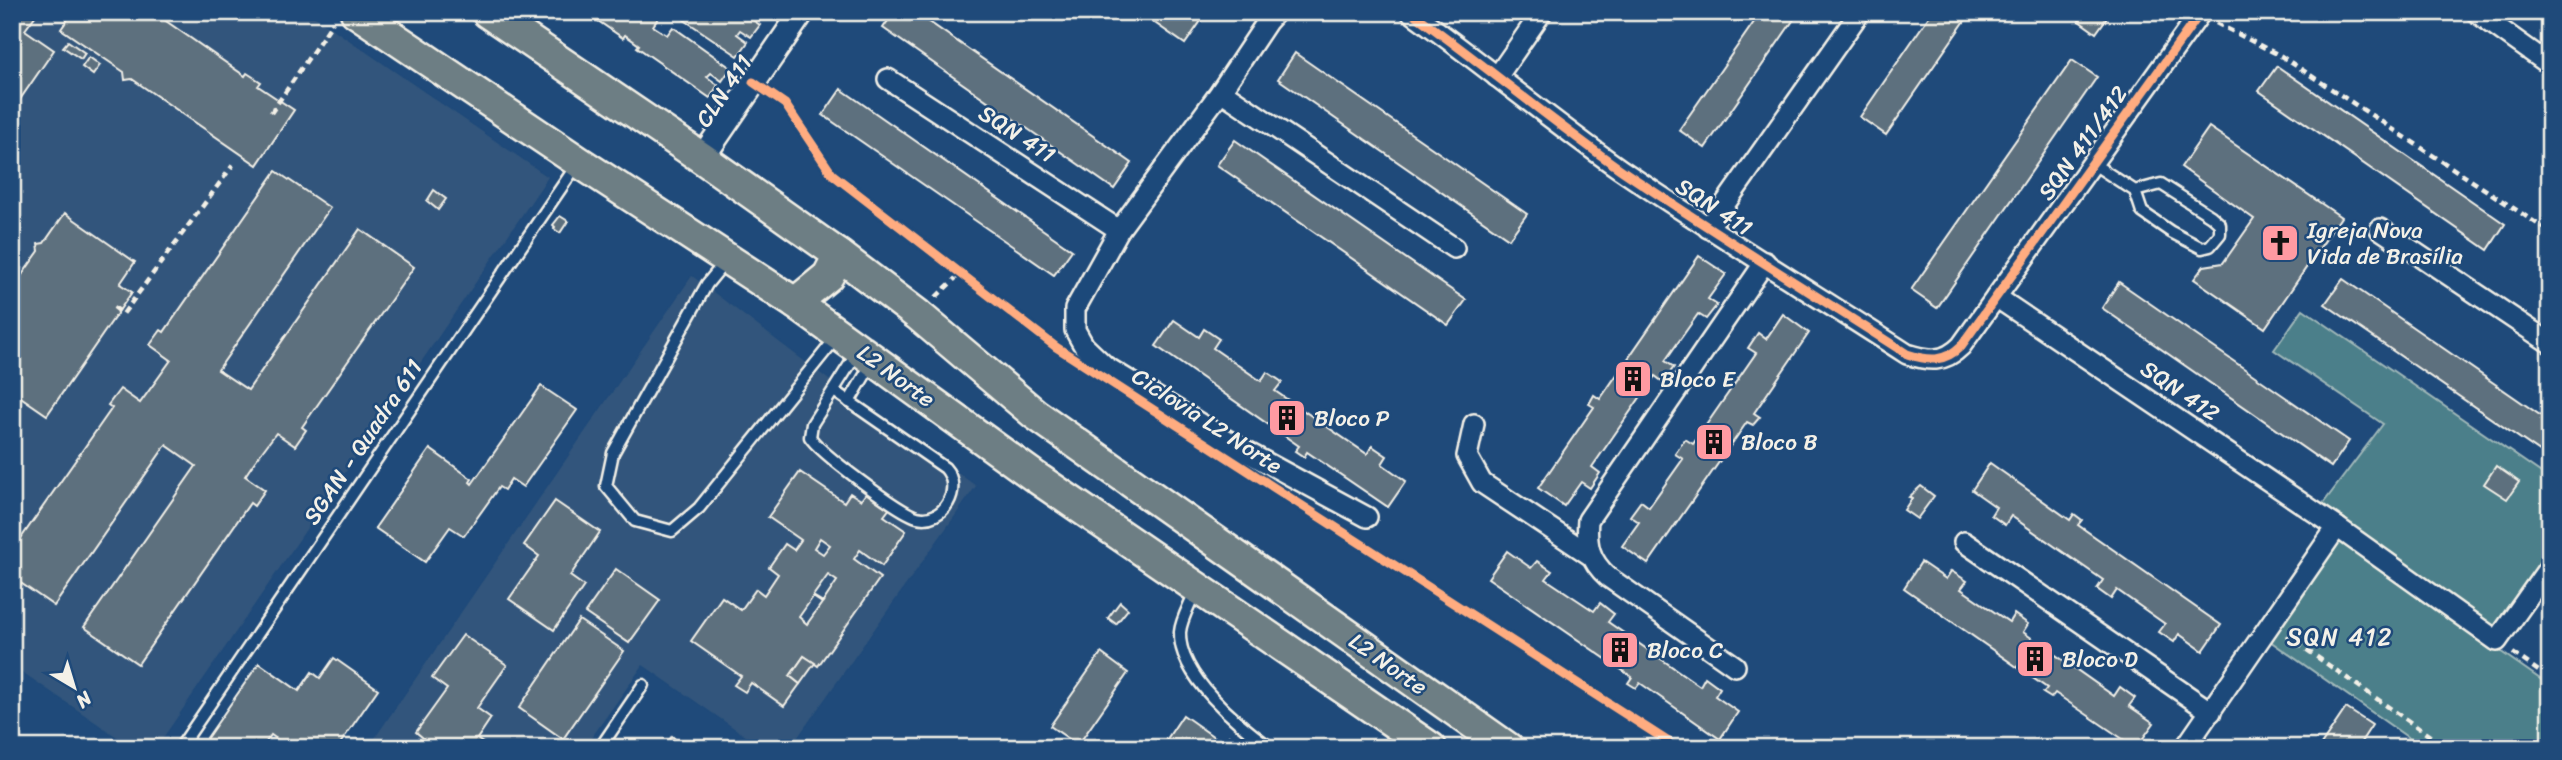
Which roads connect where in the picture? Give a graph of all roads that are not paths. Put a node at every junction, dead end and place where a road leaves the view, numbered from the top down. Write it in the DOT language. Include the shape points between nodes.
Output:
graph roads {
  1 [pos="356,12"];
  2 [pos="802,12"];
  3 [pos="1411,12"];
  4 [pos="1542,12"];
  5 [pos="1860,12"];
  6 [pos="2476,12"];
  7 [pos="2200,14"];
  8 [pos="496,15"];
  9 [pos="1266,15"];
  10 [pos="2550,65"];
  11 [pos="1497,77"];
  12 [pos="888,79"];
  13 [pos="1221,91"];
  14 [pos="702,158"];
  15 [pos="579,162"];
  16 [pos="2091,163"];
  17 [pos="2135,191"];
  18 [pos="1708,228"];
  19 [pos="2380,229"];
  20 [pos="1119,230"];
  21 [pos="1454,248"];
  22 [pos="839,255"];
  23 [pos="727,260"];
  24 [pos="1765,262"];
  25 [pos="1996,296"];
  26 [pos="795,303"];
  27 [pos="2550,343"];
  28 [pos="857,347"];
  29 [pos="834,391"];
  30 [pos="849,402"];
  31 [pos="1474,424"];
  32 [pos="1367,517"];
  33 [pos="2337,527"];
  34 [pos="1964,542"];
  35 [pos="1590,555"];
  36 [pos="2550,566"];
  37 [pos="1197,587"];
  38 [pos="1735,666"];
  39 [pos="643,685"];
  40 [pos="2211,712"];
  41 [pos="182,745"];
  42 [pos="600,748"];
  43 [pos="1271,748"];
  44 [pos="1431,748"];
  45 [pos="1508,748"];
  46 [pos="2185,748"];
  1 -- 15 [label="main road, L2 Norte"];
  2 -- 14 [label="street, CLN 411"];
  3 -- 11 [label="street, SQN 411"];
  4 -- 11 [label="street"];
  5 -- 18 [label="street, SQN 411"];
  6 -- 10 [label="street"];
  7 -- 16 [label="street, SQN 411/412"];
  8 -- 14 [label="main road, L2 Norte"];
  9 -- 13 [label="street"];
  11 -- 18 [label="street, SQN 411"];
  12 -- 20 [label="street, SQN 411"];
  13 -- 20 [label="street"];
  13 -- 21 [label="street"];
  14 -- 22 [label="main road, L2 Norte"];
  15 -- 23 [label="main road, L2 Norte"];
  15 -- 41 [label="lane, SGAN - Quadra 611"];
  16 -- 17 [label="lane"];
  16 -- 25 [label="street, SQN 411/412"];
  17 -- 17 [label="lane" via="2142,212 2202,248 2220,234 2220,224 2211,216 2161,184"];
  18 -- 24 [label="street, SQN 411"];
  19 -- 27 [label="street"];
  20 -- 32 [label="street" via="1075,309 1075,330 1084,346 1105,366 1245,451"];
  22 -- 26 [label="main road" via="828,276"];
  22 -- 45 [label="main road, L2 Norte" via="918,314 1044,421"];
  23 -- 26 [label="main road, L2 Norte"];
  23 -- 28 [label="lane" via="707,284 613,453 606,486 635,521 671,531"];
  24 -- 25 [label="street, SQN 411" via="1907,354 1926,360 1952,355"];
  24 -- 35 [label="street, SQN 411" via="1588,520"];
  25 -- 33 [label="street, SQN 412"];
  26 -- 28 [label="main road, L2 Norte"];
  28 -- 29 [label="lane"];
  28 -- 30 [label="lane"];
  28 -- 37 [label="main road, L2 Norte"];
  29 -- 30 [label="lane"];
  29 -- 30 [label="lane" via="812,424 810,437 816,446 892,504 918,517 936,515 950,499 954,488 951,475"];
  31 -- 35 [label="street" via="1467,456 1482,483"];
  33 -- 36 [label="street, SQN 412" via="2497,641"];
  33 -- 40 [label="street"];
  34 -- 40 [label="street"];
  35 -- 38 [label="street" via="1608,577"];
  37 -- 43 [label="lane" via="1180,631 1184,655 1227,713"];
  37 -- 44 [label="main road, L2 Norte"];
  39 -- 42 [label="lane"];
  40 -- 46 [label="street"];
}
